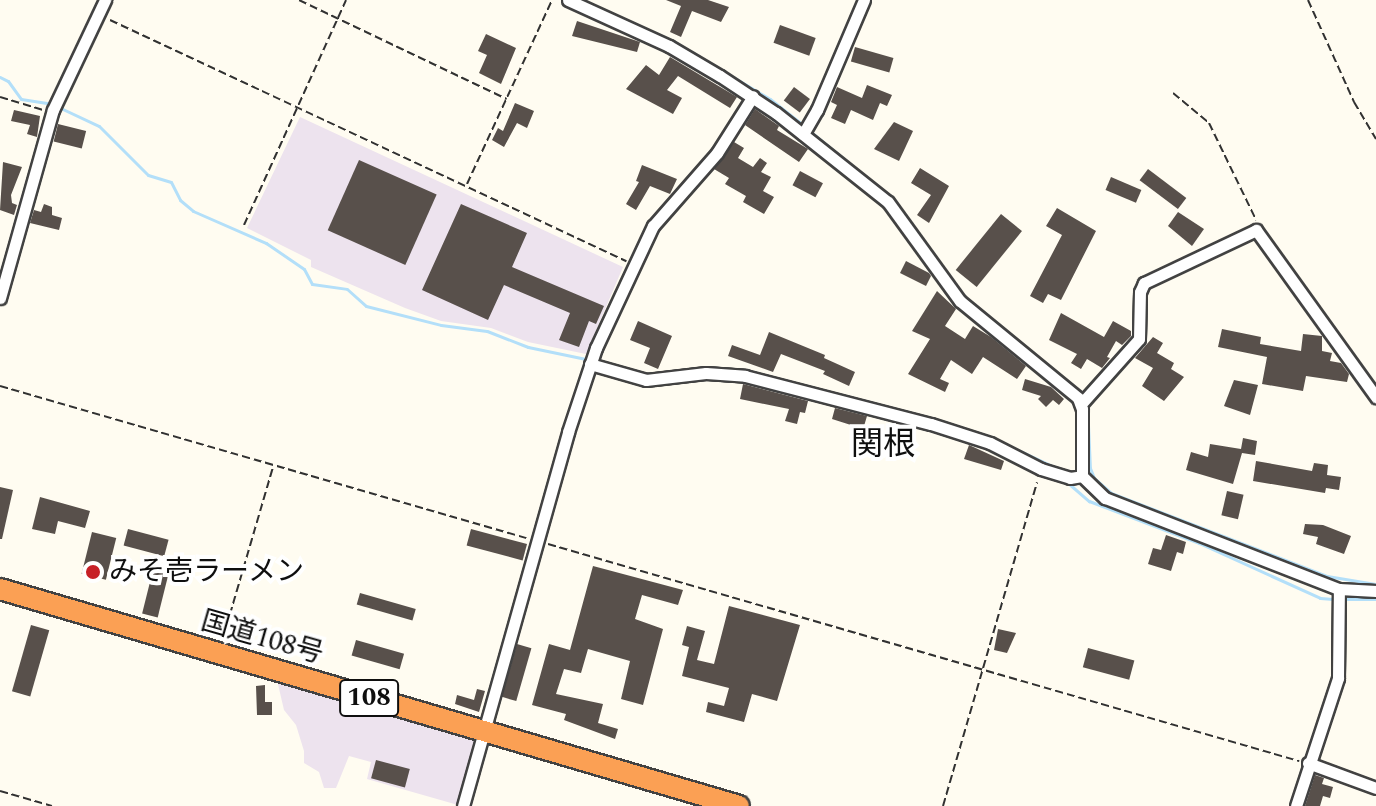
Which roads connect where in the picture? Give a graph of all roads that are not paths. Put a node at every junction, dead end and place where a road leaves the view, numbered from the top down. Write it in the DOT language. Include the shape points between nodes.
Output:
graph roads {
  1 [pos="105,0"];
  2 [pos="568,0"];
  3 [pos="864,0"];
  4 [pos="753,96"];
  5 [pos="803,134"];
  6 [pos="0,298"];
  7 [pos="590,364"];
  8 [pos="1376,397"];
  9 [pos="1084,402"];
  10 [pos="1082,476"];
  11 [pos="0,589"];
  12 [pos="1339,589"];
  13 [pos="1376,591"];
  14 [pos="485,732"];
  15 [pos="1308,763"];
  16 [pos="1376,788"];
  17 [pos="463,806"];
  18 [pos="739,806"];
  19 [pos="1296,806"];
  1 -- 6 [label="street" via="54,109"];
  2 -- 4 [label="street" via="669,46"];
  3 -- 5 [label="street"];
  4 -- 5 [label="street"];
  4 -- 7 [label="street" via="717,153 660,217"];
  5 -- 9 [label="street" via="888,202 960,301"];
  7 -- 10 [label="street" via="646,380 706,373 745,376 931,424 990,443 1041,469"];
  7 -- 14 [label="street"];
  8 -- 9 [label="street" via="1256,230 1144,283 1139,339"];
  9 -- 10 [label="street"];
  10 -- 12 [label="street" via="1105,498"];
  11 -- 14 [label="highway, 国道108号 / 108"];
  12 -- 13 [label="street"];
  12 -- 15 [label="street" via="1338,678"];
  14 -- 17 [label="street"];
  14 -- 18 [label="highway, 国道108号 / 108"];
  15 -- 16 [label="street"];
  15 -- 19 [label="street"];
}
